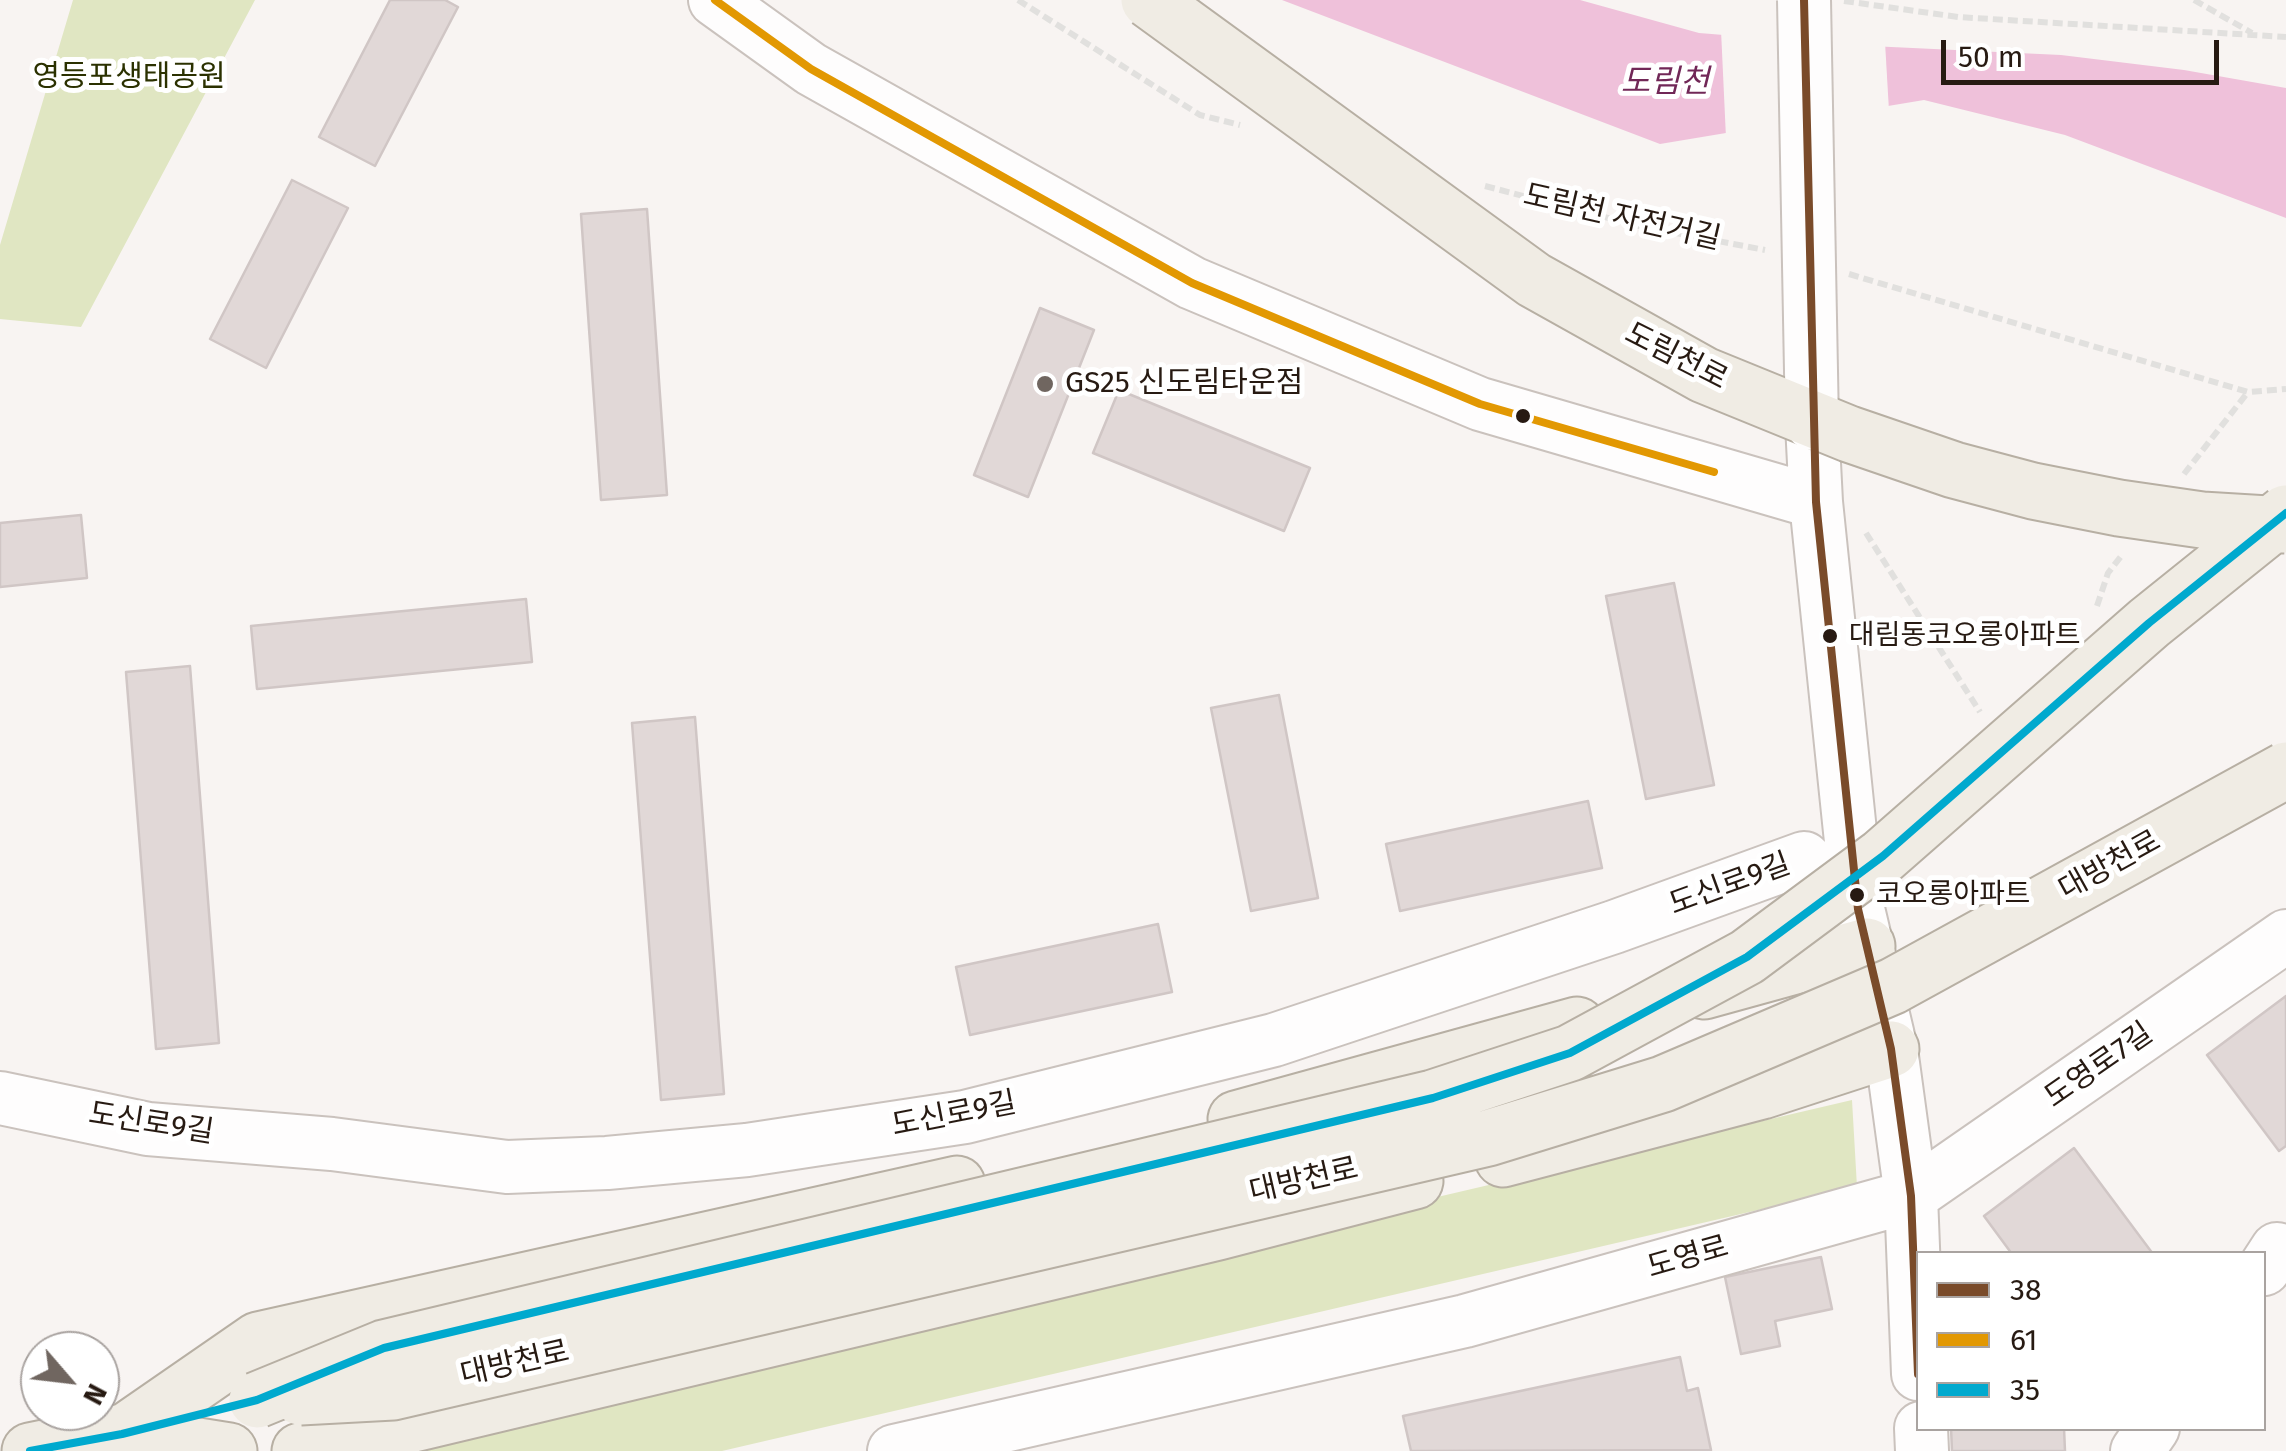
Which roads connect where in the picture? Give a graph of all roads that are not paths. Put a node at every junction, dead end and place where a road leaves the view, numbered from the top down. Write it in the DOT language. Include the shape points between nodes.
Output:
graph roads {
  1 [pos="715,0"];
  2 [pos="1149,0"];
  3 [pos="1804,0"];
  4 [pos="1836,509"];
  5 [pos="2286,513"];
  6 [pos="2286,525"];
  7 [pos="2286,770"];
  8 [pos="1863,928"];
  9 [pos="2286,936"];
  10 [pos="1890,1049"];
  11 [pos="0,1098"];
  12 [pos="1911,1196"];
  13 [pos="1916,1323"];
  14 [pos="257,1400"];
  15 [pos="102,1441"];
  16 [pos="30,1451"];
  17 [pos="229,1451"];
  18 [pos="300,1451"];
  19 [pos="894,1451"];
  1 -- 4 [label="street" via="811,68 1192,283 1480,404"];
  2 -- 6 [label="main road, 도림천로, bridge" via="1534,280 1704,375 1849,434 2034,491 2202,520"];
  3 -- 4 [label="street, bridge" via="1812,424"];
  4 -- 8 [label="street"];
  5 -- 14 [label="main road, 대방천로, bridge" via="2149,623 1883,856 1748,957 1570,1053 1433,1098 384,1348"];
  7 -- 14 [label="main road, 대방천로, bridge" via="1892,986 1664,1084 1558,1117 393,1392"];
  8 -- 10 [label="street"];
  8 -- 11 [label="street, 도신로9길" via="1804,858 1274,1040 966,1116 606,1164 507,1168 148,1129"];
  8 -- 15 [label="main road" via="1184,1134 258,1340"];
  9 -- 12 [label="street, 도영로7길"];
  10 -- 12 [label="street"];
  10 -- 18 [label="main road" via="1762,1091 1218,1232"];
  12 -- 13 [label="street"];
  12 -- 19 [label="street, 도영로" via="1465,1321"];
  14 -- 15 [label="main road, 대방천로"];
  15 -- 16 [label="main road, 대방천로"];
  15 -- 17 [label="main road"];
}
